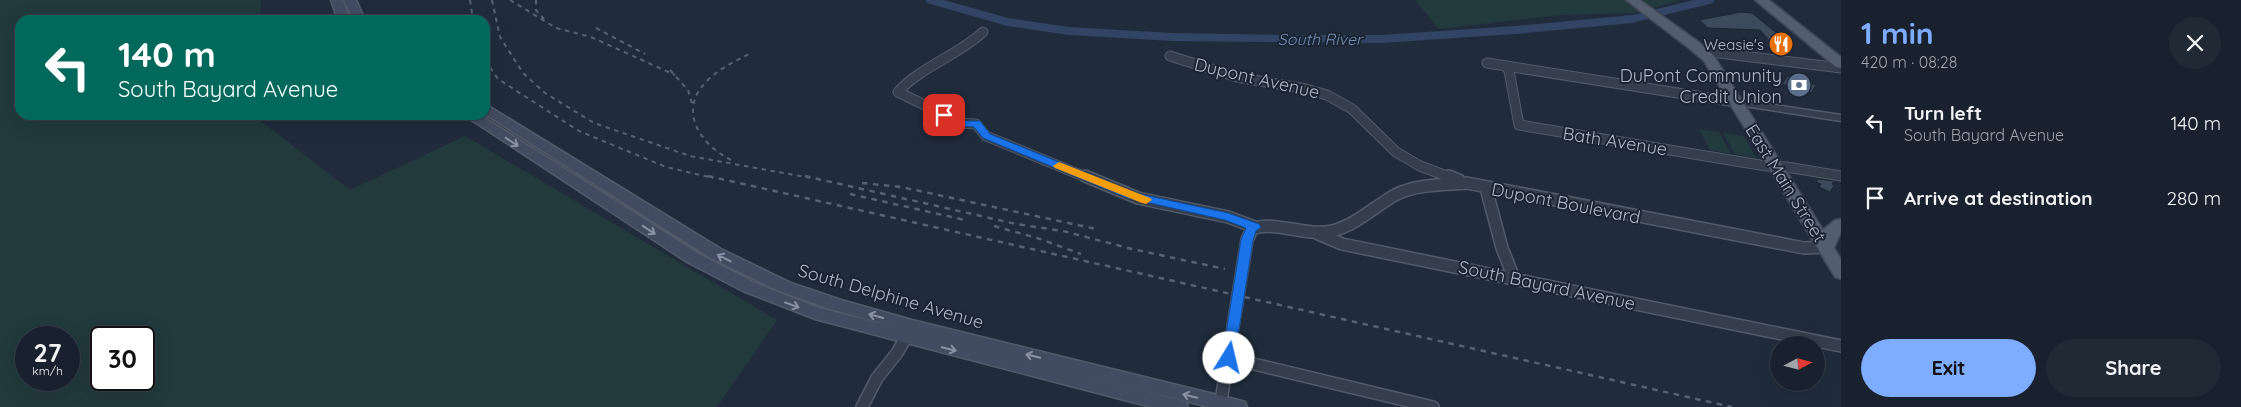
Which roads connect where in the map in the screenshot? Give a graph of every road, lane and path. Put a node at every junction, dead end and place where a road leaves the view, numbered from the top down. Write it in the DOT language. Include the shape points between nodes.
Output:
graph roads {
  1 [pos="337,0"];
  2 [pos="350,0"];
  3 [pos="1632,0"];
  4 [pos="1763,2"];
  5 [pos="342,15"];
  6 [pos="357,15"];
  7 [pos="983,32"];
  8 [pos="1702,51"];
  9 [pos="1170,56"];
  10 [pos="1487,64"];
  11 [pos="1841,64"];
  12 [pos="1506,66"];
  13 [pos="1841,68"];
  14 [pos="1735,102"];
  15 [pos="490,111"];
  16 [pos="1841,118"];
  17 [pos="480,120"];
  18 [pos="1775,167"];
  19 [pos="1841,176"];
  20 [pos="1467,183"];
  21 [pos="1486,188"];
  22 [pos="1841,224"];
  23 [pos="1255,227"];
  24 [pos="1316,233"];
  25 [pos="1833,247"];
  26 [pos="1841,272"];
  27 [pos="1514,278"];
  28 [pos="909,332"];
  29 [pos="1841,346"];
  30 [pos="1229,358"];
  31 [pos="1221,405"];
  32 [pos="862,407"];
  33 [pos="1180,407"];
  34 [pos="1238,407"];
  35 [pos="1433,407"];
  1 -- 5 [label="main road"];
  2 -- 6 [label="main road"];
  3 -- 8 [label="main road, East Main Street"];
  4 -- 11 [label="main road"];
  7 -- 23 [label="street, South Bayard Avenue" via="898,92 961,123 976,124 986,136 1132,196 1228,217"];
  8 -- 13 [label="street"];
  8 -- 14 [label="main road, East Main Street"];
  9 -- 20 [label="street, Dupont Avenue" via="1237,77 1327,95 1352,109 1396,152 1433,172"];
  10 -- 12 [label="street"];
  12 -- 14 [label="street"];
  12 -- 18 [label="street, Bath Avenue" via="1519,125"];
  14 -- 16 [label="street"];
  14 -- 18 [label="main road, East Main Street"];
  28 -- 15 [label="main road, South Delphine Avenue, one-way" via="746,270"];
  17 -- 28 [label="main road, South Delphine Avenue, one-way" via="717,272 815,313"];
  18 -- 19 [label="street, Bath Avenue"];
  18 -- 25 [label="main road, East Main Street"];
  20 -- 21 [label="street, Dupont Boulevard"];
  20 -- 24 [label="street, Dupont Boulevard" via="1410,190 1386,199 1344,226"];
  21 -- 25 [label="street, Dupont Boulevard" via="1804,248"];
  21 -- 27 [label="street" via="1502,248"];
  22 -- 25 [label="main road" via="1831,231"];
  23 -- 24 [label="street, South Bayard Avenue"];
  23 -- 30 [label="street" via="1247,240"];
  24 -- 27 [label="street, South Bayard Avenue" via="1342,244"];
  25 -- 26 [label="main road, East Main Street"];
  27 -- 29 [label="street, South Bayard Avenue"];
  31 -- 28 [label="main road, South Delphine Avenue, one-way"];
  28 -- 32 [label="street"];
  28 -- 33 [label="main road, South Delphine Avenue, one-way"];
  30 -- 31 [label="street"];
  30 -- 35 [label="street"];
  31 -- 34 [label="main road, South Delphine Avenue"];
}
